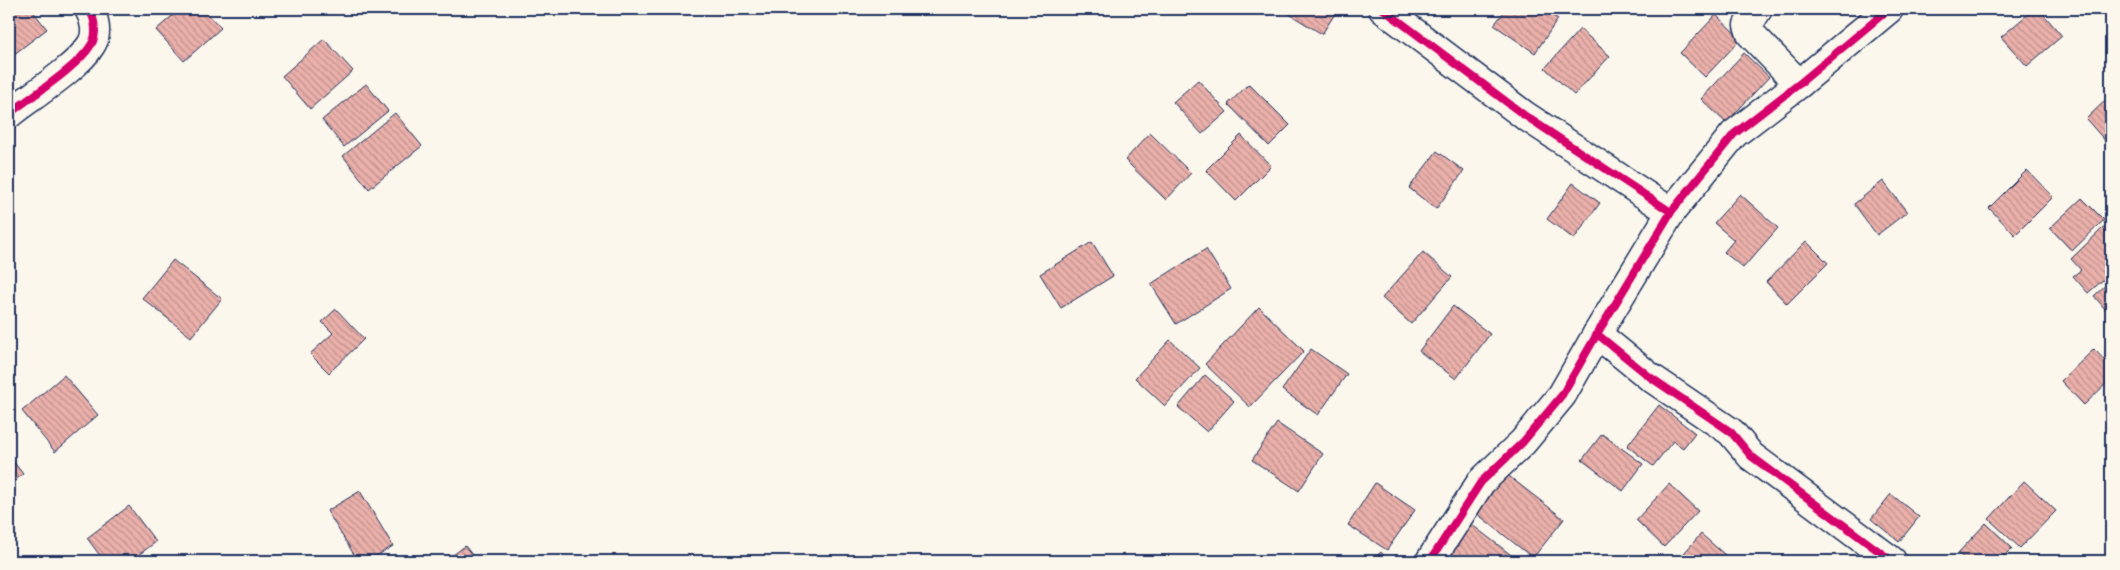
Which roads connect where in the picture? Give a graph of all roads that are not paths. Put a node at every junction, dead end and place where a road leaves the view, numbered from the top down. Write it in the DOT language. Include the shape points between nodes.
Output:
graph roads {
  1 [pos="89,9"];
  2 [pos="1383,9"];
  3 [pos="1758,9"];
  4 [pos="1889,9"];
  5 [pos="1799,84"];
  6 [pos="9,114"];
  7 [pos="1671,212"];
  8 [pos="1597,334"];
  9 [pos="1430,561"];
  10 [pos="1892,561"];
  1 -- 6 [label="street" via="96,25 93,44 80,59"];
  2 -- 7 [label="street" via="1524,115"];
  3 -- 5 [label="street" via="1748,25 1751,34"];
  4 -- 5 [label="street"];
  5 -- 7 [label="street" via="1734,134"];
  7 -- 8 [label="street"];
  8 -- 9 [label="street" via="1562,394 1523,442 1482,482"];
  8 -- 10 [label="street" via="1650,377 1730,432 1751,456"];
}
